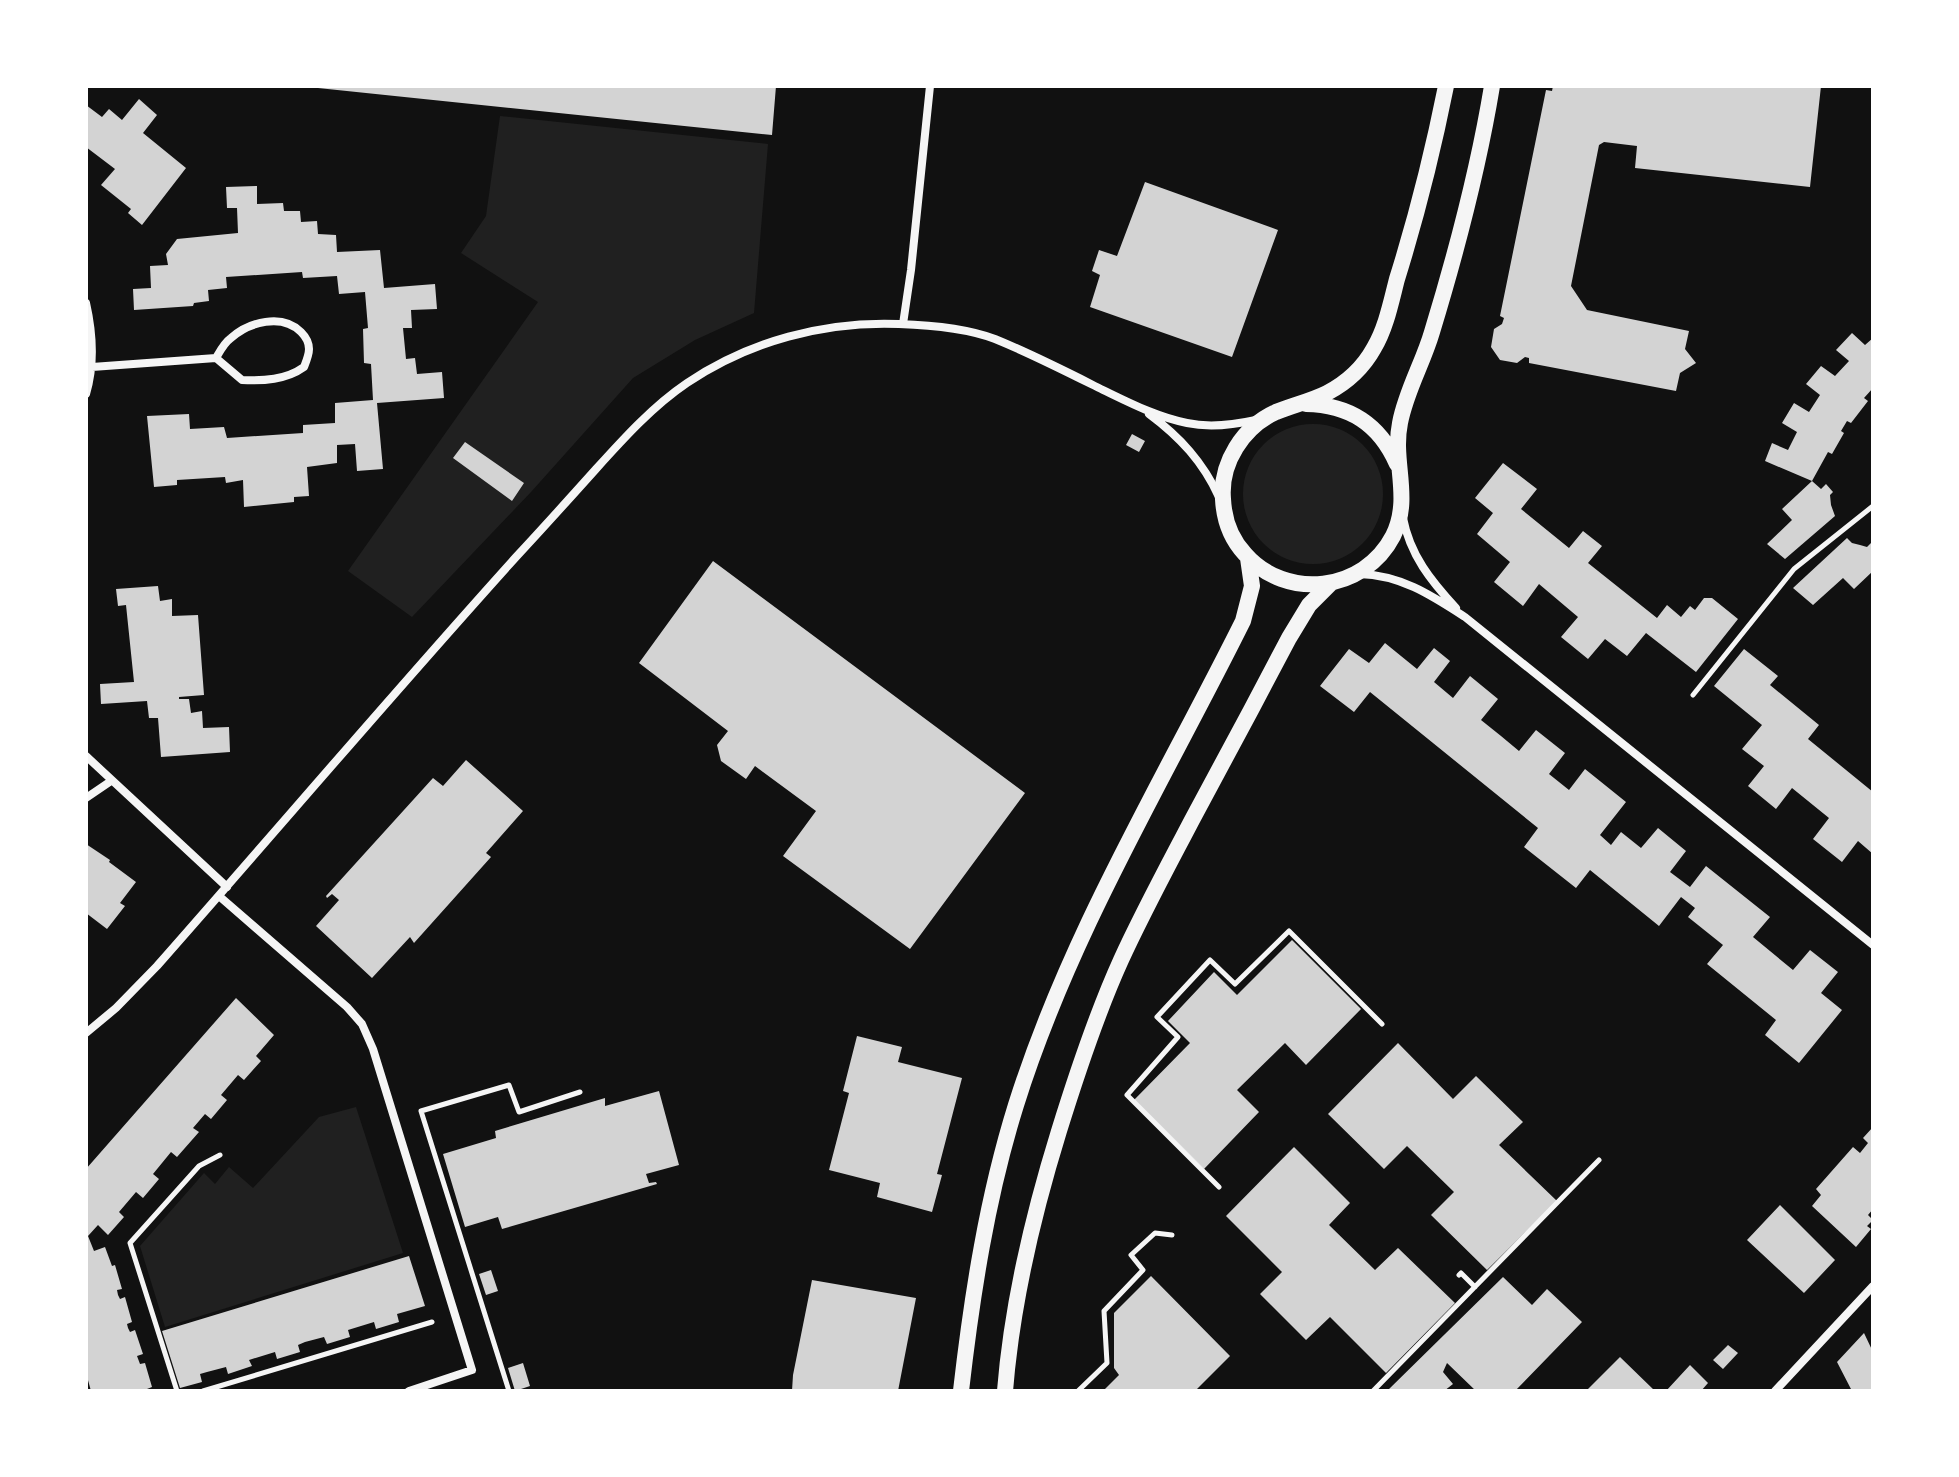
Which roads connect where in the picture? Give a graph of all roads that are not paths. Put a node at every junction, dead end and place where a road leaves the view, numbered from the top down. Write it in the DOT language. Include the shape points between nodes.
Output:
graph roads {
  1 [pos="930,86"];
  2 [pos="1446,86"];
  3 [pos="1492,86"];
  4 [pos="86,303"];
  5 [pos="903,324"];
  6 [pos="216,358"];
  7 [pos="92,367"];
  8 [pos="86,394"];
  9 [pos="1138,407"];
  10 [pos="1292,407"];
  11 [pos="1264,418"];
  12 [pos="1401,481"];
  13 [pos="1223,506"];
  14 [pos="1402,510"];
  15 [pos="1248,558"];
  16 [pos="1356,574"];
  17 [pos="1331,583"];
  18 [pos="1465,617"];
  19 [pos="86,756"];
  20 [pos="111,781"];
  21 [pos="86,798"];
  22 [pos="227,887"];
  23 [pos="219,896"];
  24 [pos="1873,945"];
  25 [pos="86,1033"];
  26 [pos="1873,1286"];
  27 [pos="409,1391"];
  28 [pos="961,1391"];
  29 [pos="1005,1391"];
  30 [pos="1775,1391"];
  1 -- 5 [label="street"];
  2 -- 10 [label="main road" via="1377,344 1347,381"];
  3 -- 12 [label="main road" via="1459,243 1399,426"];
  4 -- 7 [label="street"];
  5 -- 9 [label="street" via="991,338"];
  5 -- 22 [label="street" via="830,327 767,343 740,352 666,399 489,587"];
  6 -- 6 [label="street" via="242,380 274,379 304,367 309,344 296,328 270,321 232,336"];
  6 -- 7 [label="street"];
  7 -- 8 [label="street"];
  9 -- 11 [label="street" via="1188,424"];
  9 -- 13 [label="street" via="1194,454"];
  10 -- 11 [label="main road"];
  10 -- 12 [label="main road" via="1336,407 1363,420 1385,440"];
  11 -- 13 [label="main road" via="1243,437 1228,462"];
  12 -- 14 [label="main road"];
  13 -- 15 [label="main road" via="1229,529"];
  14 -- 16 [label="main road" via="1386,547"];
  14 -- 18 [label="street" via="1412,551"];
  15 -- 17 [label="main road" via="1292,583"];
  15 -- 28 [label="main road" via="1252,586 1243,621 1085,928 1016,1106 985,1231"];
  16 -- 17 [label="main road"];
  16 -- 18 [label="street" via="1413,585"];
  17 -- 29 [label="main road" via="1309,605 1282,651 1155,890 1099,1014 1031,1232"];
  18 -- 24 [label="street"];
  19 -- 20 [label="street"];
  20 -- 21 [label="street"];
  20 -- 22 [label="street"];
  22 -- 23 [label="street"];
  23 -- 25 [label="street" via="157,966"];
  23 -- 27 [label="street" via="347,1007 373,1049 472,1370"];
  26 -- 30 [label="street"];
}
